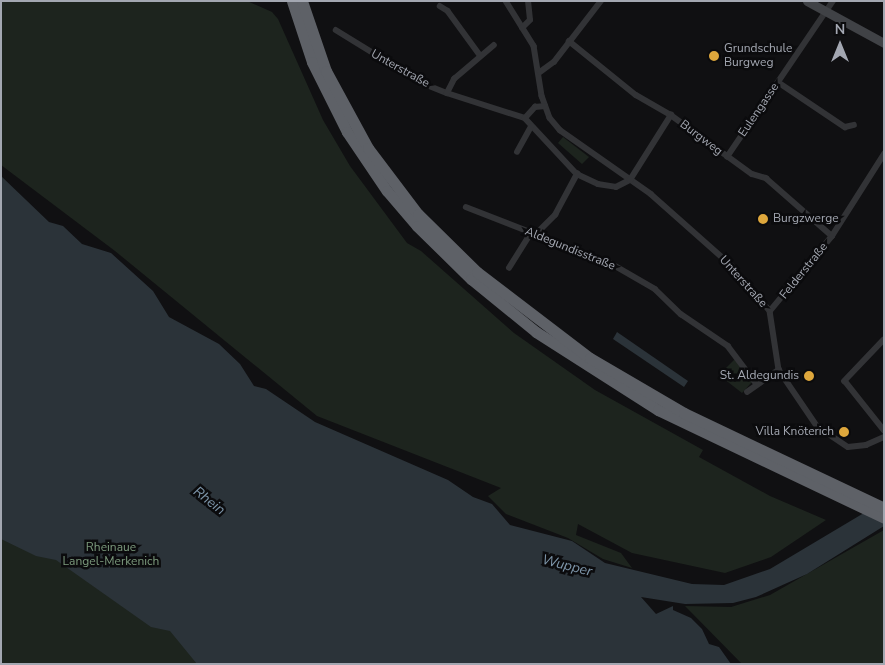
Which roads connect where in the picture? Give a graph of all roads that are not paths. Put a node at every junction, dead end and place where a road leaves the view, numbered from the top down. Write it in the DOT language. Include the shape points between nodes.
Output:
graph roads {
  1 [pos="292,1"];
  2 [pos="302,1"];
  3 [pos="506,1"];
  4 [pos="528,1"];
  5 [pos="806,1"];
  6 [pos="833,1"];
  7 [pos="598,2"];
  8 [pos="440,6"];
  9 [pos="825,13"];
  10 [pos="522,28"];
  11 [pos="336,30"];
  12 [pos="569,41"];
  13 [pos="884,43"];
  14 [pos="494,45"];
  15 [pos="480,54"];
  16 [pos="540,72"];
  17 [pos="778,82"];
  18 [pos="446,93"];
  19 [pos="545,106"];
  20 [pos="671,115"];
  21 [pos="525,118"];
  22 [pos="854,125"];
  23 [pos="531,127"];
  24 [pos="517,152"];
  25 [pos="884,154"];
  26 [pos="727,157"];
  27 [pos="577,174"];
  28 [pos="630,180"];
  29 [pos="466,207"];
  30 [pos="532,235"];
  31 [pos="832,236"];
  32 [pos="508,268"];
  33 [pos="770,311"];
  34 [pos="884,340"];
  35 [pos="780,370"];
  36 [pos="756,383"];
  37 [pos="747,392"];
  38 [pos="884,430"];
  39 [pos="884,437"];
  40 [pos="830,488"];
  41 [pos="884,508"];
  42 [pos="884,518"];
  1 -- 40 [label="highway" via="312,62 347,132 387,191 445,256 536,332 618,386 710,437"];
  2 -- 40 [label="highway" via="326,71 353,125 404,198 456,252 516,304 590,358 684,413"];
  3 -- 10 [label="street"];
  4 -- 10 [label="street" via="530,20"];
  5 -- 9 [label="street"];
  6 -- 9 [label="street, Eulengasse"];
  7 -- 12 [label="street"];
  8 -- 15 [label="street" via="448,11"];
  9 -- 13 [label="street"];
  9 -- 17 [label="street, Eulengasse"];
  10 -- 16 [label="street" via="534,46"];
  11 -- 18 [label="street, Unterstraße" via="422,83"];
  12 -- 16 [label="street" via="554,62"];
  12 -- 20 [label="street, Burgweg" via="636,95"];
  14 -- 15 [label="street"];
  15 -- 18 [label="street" via="471,67 454,79"];
  16 -- 19 [label="street"];
  17 -- 22 [label="street" via="845,126"];
  17 -- 26 [label="street, Eulengasse"];
  18 -- 21 [label="street, Unterstraße"];
  19 -- 21 [label="street" via="535,107"];
  19 -- 28 [label="street, Unterstraße" via="560,130"];
  20 -- 26 [label="street, Burgweg"];
  20 -- 28 [label="street"];
  21 -- 23 [label="street"];
  23 -- 24 [label="street"];
  23 -- 27 [label="street"];
  25 -- 31 [label="street, Felderstraße"];
  26 -- 31 [label="street, Burgweg" via="752,174 766,178"];
  27 -- 28 [label="street" via="598,184 616,187"];
  27 -- 30 [label="street" via="555,216"];
  28 -- 33 [label="street, Unterstraße" via="651,194 732,266"];
  29 -- 30 [label="street, Aldegundisstraße"];
  30 -- 32 [label="street"];
  30 -- 36 [label="street, Aldegundisstraße" via="610,264 655,289 686,317 728,346"];
  31 -- 33 [label="street, Felderstraße"];
  33 -- 35 [label="street, Unterstraße"];
  34 -- 38 [label="street" via="845,381"];
  35 -- 36 [label="street"];
  35 -- 39 [label="street, Unterstraße" via="817,426 830,437 856,448"];
  36 -- 37 [label="street"];
  40 -- 41 [label="highway"];
  40 -- 42 [label="highway"];
}
